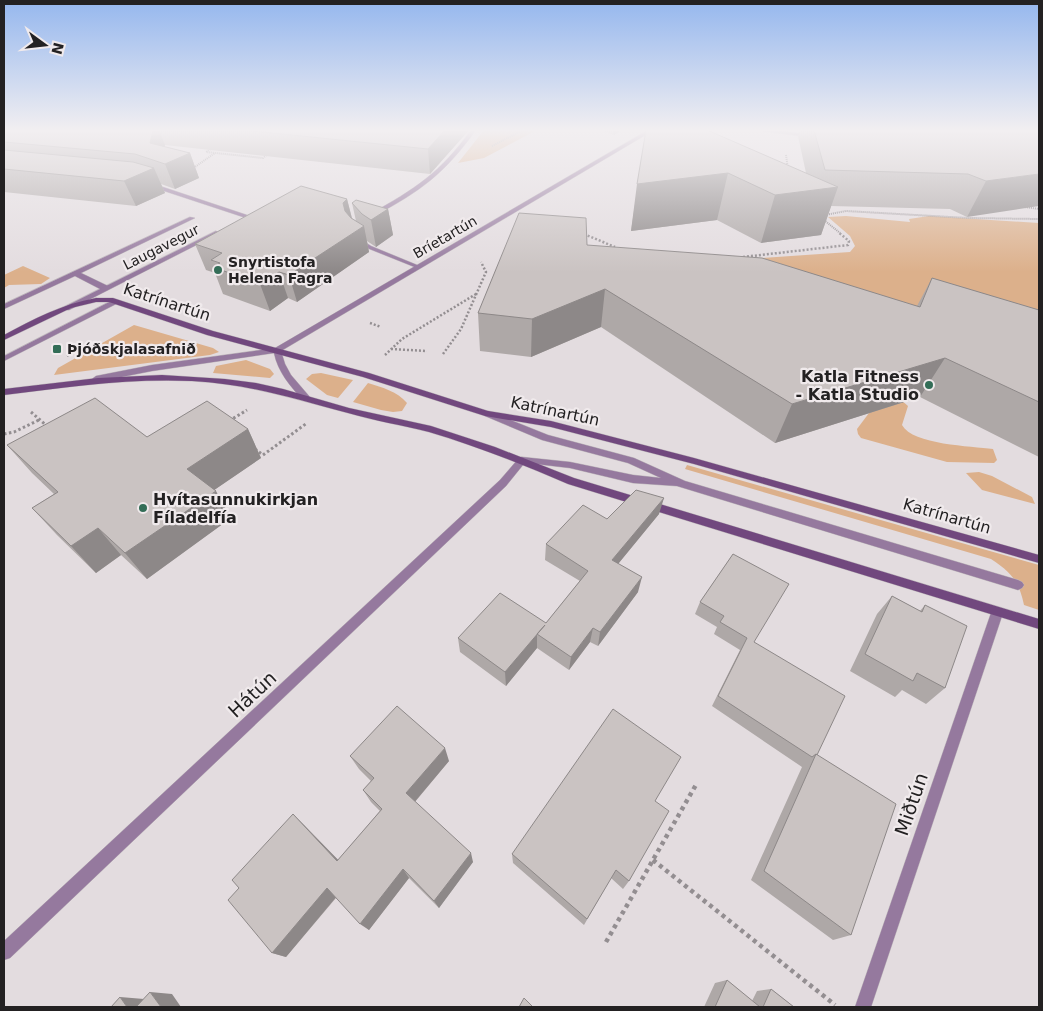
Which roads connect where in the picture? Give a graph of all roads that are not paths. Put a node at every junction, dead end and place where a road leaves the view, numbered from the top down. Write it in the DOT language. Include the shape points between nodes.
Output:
graph roads {
  1 [pos="432,177"];
  2 [pos="572,177"];
  3 [pos="146,183"];
  4 [pos="192,218"];
  5 [pos="367,218"];
  6 [pos="239,221"];
  7 [pos="222,230"];
  8 [pos="352,234"];
  9 [pos="419,267"];
  10 [pos="77,274"];
  11 [pos="105,288"];
  12 [pos="116,302"];
  13 [pos="4,307"];
  14 [pos="66,308"];
  15 [pos="4,338"];
  16 [pos="277,350"];
  17 [pos="4,360"];
  18 [pos="96,379"];
  19 [pos="4,392"];
  20 [pos="306,398"];
  21 [pos="488,414"];
  22 [pos="522,460"];
  23 [pos="682,484"];
  24 [pos="1039,559"];
  25 [pos="1018,585"];
  26 [pos="997,613"];
  27 [pos="1039,624"];
  28 [pos="4,952"];
  29 [pos="863,1007"];
  1 -- 5 [label="street"];
  2 -- 9 [label="street, Bríetartún"];
  3 -- 6 [label="street" via="248,217"];
  4 -- 10 [label="street"];
  7 -- 11 [label="street, Laugavegur"];
  8 -- 9 [label="street" via="369,247"];
  9 -- 16 [label="street, Bríetartún"];
  10 -- 11 [label="street"];
  10 -- 13 [label="street"];
  11 -- 14 [label="street, Laugavegur"];
  12 -- 14 [label="main road, Katrínartún" via="94,300"];
  12 -- 16 [label="main road, Katrínartún" via="210,333"];
  12 -- 17 [label="street"];
  14 -- 15 [label="main road, Laugavegur"];
  16 -- 18 [label="street"];
  16 -- 20 [label="street" via="280,365 290,382"];
  16 -- 21 [label="main road, Katrínartún"];
  18 -- 19 [label="main road"];
  18 -- 20 [label="main road" via="217,381 257,386"];
  20 -- 22 [label="main road" via="339,409 410,424"];
  21 -- 23 [label="street" via="545,438 630,460"];
  21 -- 24 [label="main road, Katrínartún" via="551,424 694,461"];
  22 -- 23 [label="street"];
  22 -- 26 [label="main road" via="571,481"];
  22 -- 28 [label="street, Hátún" via="503,483"];
  23 -- 25 [label="street"];
  26 -- 27 [label="main road"];
  26 -- 29 [label="street, Miðtún"];
}
